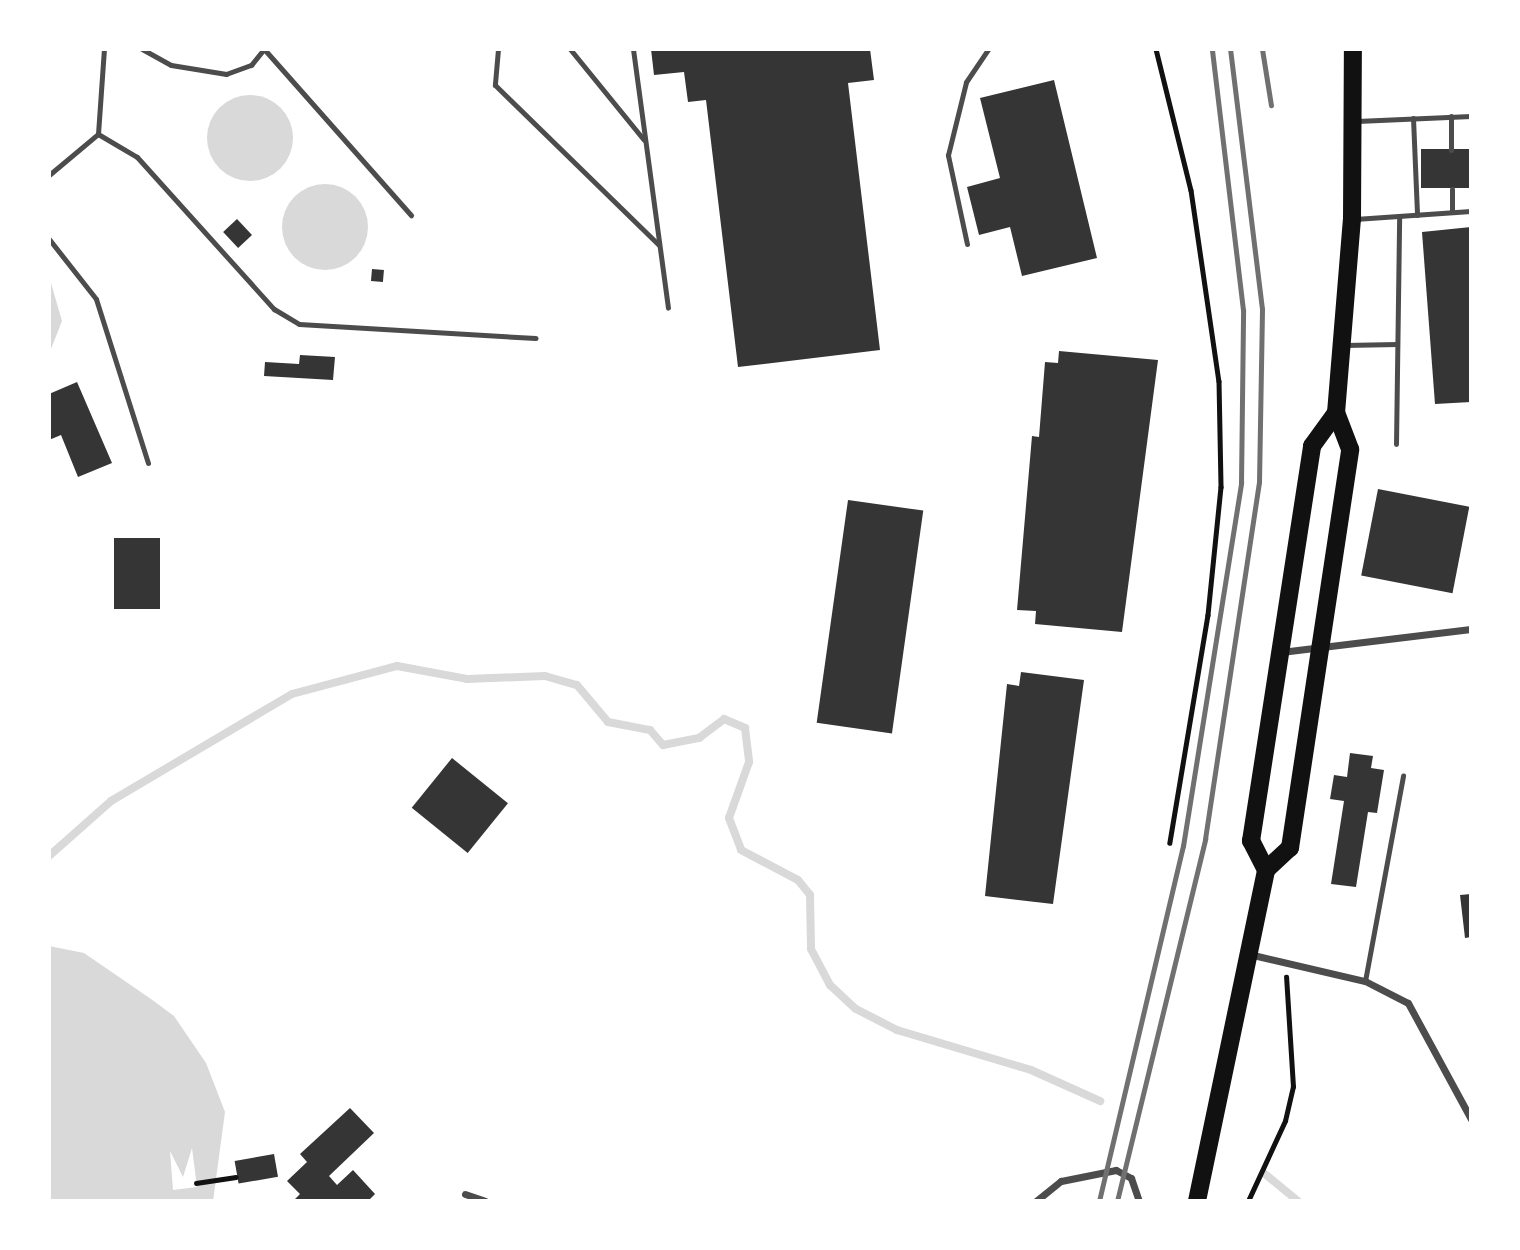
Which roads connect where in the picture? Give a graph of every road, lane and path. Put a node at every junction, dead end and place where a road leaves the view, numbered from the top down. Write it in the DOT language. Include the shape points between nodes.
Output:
graph roads {
  1 [pos="104,49"];
  2 [pos="142,49"];
  3 [pos="264,49"];
  4 [pos="498,49"];
  5 [pos="569,49"];
  6 [pos="632,49"];
  7 [pos="988,49"];
  8 [pos="1156,49"];
  9 [pos="1353,49"];
  10 [pos="1451,116"];
  11 [pos="1471,116"];
  12 [pos="1413,117"];
  13 [pos="1354,121"];
  14 [pos="98,134"];
  15 [pos="644,140"];
  16 [pos="1451,150"];
  17 [pos="49,175"];
  18 [pos="1452,189"];
  19 [pos="1471,211"];
  20 [pos="1452,212"];
  21 [pos="411,215"];
  22 [pos="1417,215"];
  23 [pos="1399,216"];
  24 [pos="1352,219"];
  25 [pos="49,239"];
  26 [pos="967,244"];
  27 [pos="659,246"];
  28 [pos="668,308"];
  29 [pos="536,338"];
  30 [pos="1397,344"];
  31 [pos="1343,345"];
  32 [pos="1336,413"];
  33 [pos="1396,444"];
  34 [pos="148,463"];
  35 [pos="1471,629"];
  36 [pos="1320,648"];
  37 [pos="1280,652"];
  38 [pos="1404,775"];
  39 [pos="1170,843"];
  40 [pos="1266,870"];
  41 [pos="1252,955"];
  42 [pos="1286,962"];
  43 [pos="1365,981"];
  44 [pos="1471,1119"];
  45 [pos="1204,1174"];
  46 [pos="236,1177"];
  47 [pos="196,1182"];
  48 [pos="465,1194"];
  49 [pos="485,1201"];
  50 [pos="1036,1201"];
  51 [pos="1139,1201"];
  52 [pos="1197,1201"];
  53 [pos="1210,1201"];
  54 [pos="1248,1201"];
  1 -- 14 [label="lane"];
  2 -- 3 [label="lane" via="171,65 226,74 251,65"];
  3 -- 21 [label="lane"];
  4 -- 27 [label="lane" via="495,85"];
  5 -- 15 [label="lane"];
  6 -- 15 [label="lane"];
  7 -- 26 [label="lane" via="966,82 948,155"];
  8 -- 39 [label="path" via="1191,190 1219,381 1221,487 1208,615"];
  9 -- 13 [label="main road"];
  10 -- 11 [label="lane"];
  10 -- 12 [label="lane"];
  10 -- 16 [label="lane"];
  12 -- 13 [label="lane"];
  12 -- 22 [label="lane"];
  13 -- 24 [label="main road"];
  14 -- 17 [label="lane"];
  14 -- 29 [label="lane" via="137,157 274,309 299,324"];
  15 -- 27 [label="lane"];
  18 -- 20 [label="lane"];
  19 -- 20 [label="lane"];
  20 -- 22 [label="lane"];
  22 -- 23 [label="lane"];
  23 -- 24 [label="lane"];
  23 -- 30 [label="lane"];
  24 -- 31 [label="main road"];
  25 -- 34 [label="lane" via="96,299"];
  27 -- 28 [label="lane"];
  30 -- 31 [label="lane"];
  30 -- 33 [label="lane"];
  31 -- 32 [label="main road"];
  32 -- 36 [label="main road" via="1350,449"];
  32 -- 37 [label="main road" via="1312,446"];
  35 -- 36 [label="street"];
  36 -- 37 [label="street"];
  36 -- 40 [label="main road" via="1290,848"];
  37 -- 40 [label="main road" via="1251,841"];
  38 -- 43 [label="lane"];
  40 -- 41 [label="main road"];
  41 -- 42 [label="street"];
  41 -- 45 [label="main road"];
  42 -- 43 [label="street"];
  42 -- 54 [label="path" via="1293,1087 1285,1121"];
  43 -- 44 [label="street" via="1414,1009"];
  45 -- 52 [label="main road"];
  45 -- 53 [label="main road"];
  46 -- 47 [label="path"];
  48 -- 49 [label="street"];
  50 -- 51 [label="street" via="1060,1181 1116,1170 1131,1178"];
}
